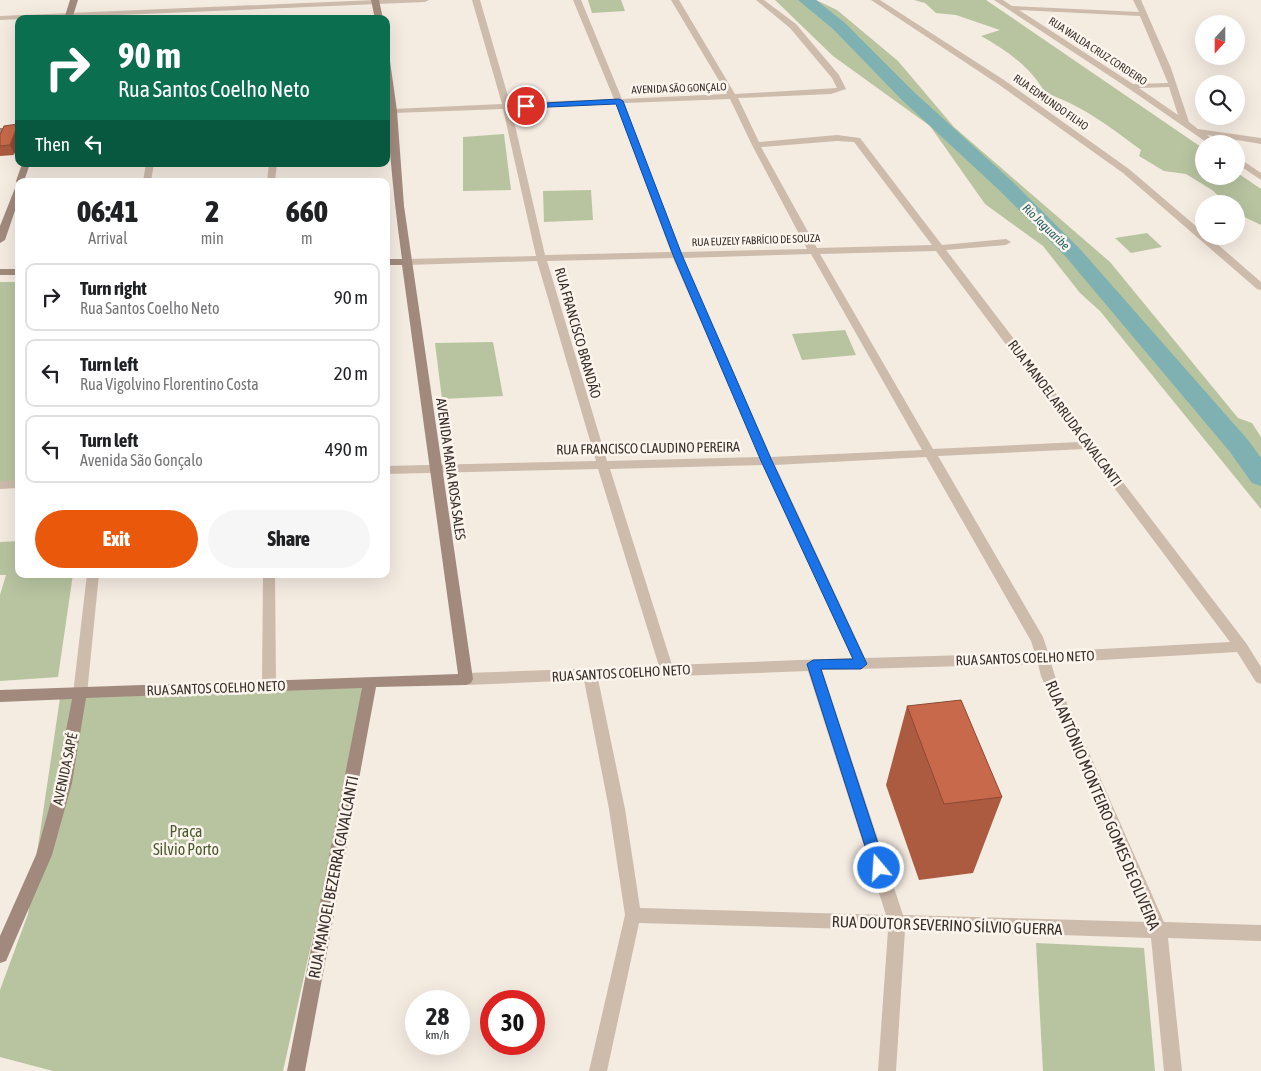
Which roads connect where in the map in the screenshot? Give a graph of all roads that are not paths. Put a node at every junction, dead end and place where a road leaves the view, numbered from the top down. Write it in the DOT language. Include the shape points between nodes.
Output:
graph roads {
  1 [pos="74,0"];
  2 [pos="172,0"];
  3 [pos="424,0"];
  4 [pos="476,0"];
  5 [pos="577,0"];
  6 [pos="675,0"];
  7 [pos="760,0"];
  8 [pos="875,0"];
  9 [pos="998,0"];
  10 [pos="1137,0"];
  11 [pos="376,1"];
  12 [pos="277,6"];
  13 [pos="1011,8"];
  14 [pos="1143,14"];
  15 [pos="70,15"];
  16 [pos="169,15"];
  17 [pos="378,15"];
  18 [pos="0,18"];
  19 [pos="15,18"];
  20 [pos="1131,86"];
  21 [pos="1173,86"];
  22 [pos="733,97"];
  23 [pos="619,101"];
  24 [pos="507,107"];
  25 [pos="390,112"];
  26 [pos="1185,123"];
  27 [pos="15,130"];
  28 [pos="0,131"];
  29 [pos="1196,131"];
  30 [pos="1202,135"];
  31 [pos="1261,141"];
  32 [pos="756,145"];
  33 [pos="1245,165"];
  34 [pos="1261,177"];
  35 [pos="15,195"];
  36 [pos="0,240"];
  37 [pos="1006,242"];
  38 [pos="940,248"];
  39 [pos="813,250"];
  40 [pos="677,255"];
  41 [pos="541,258"];
  42 [pos="390,262"];
  43 [pos="407,262"];
  44 [pos="0,272"];
  45 [pos="15,272"];
  46 [pos="1261,287"];
  47 [pos="1091,445"];
  48 [pos="931,453"];
  49 [pos="767,461"];
  50 [pos="602,463"];
  51 [pos="435,469"];
  52 [pos="390,470"];
  53 [pos="15,484"];
  54 [pos="0,485"];
  55 [pos="92,578"];
  56 [pos="268,578"];
  57 [pos="1241,647"];
  58 [pos="1044,658"];
  59 [pos="813,664"];
  60 [pos="861,664"];
  61 [pos="667,670"];
  62 [pos="590,675"];
  63 [pos="1261,678"];
  64 [pos="466,679"];
  65 [pos="370,683"];
  66 [pos="269,685"];
  67 [pos="80,694"];
  68 [pos="0,696"];
  69 [pos="633,915"];
  70 [pos="897,923"];
  71 [pos="1159,931"];
  72 [pos="1261,933"];
  73 [pos="0,956"];
  74 [pos="296,1071"];
  75 [pos="598,1071"];
  76 [pos="887,1071"];
  77 [pos="1173,1071"];
  1 -- 15 [label="main road"];
  2 -- 16 [label="street"];
  3 -- 11 [label="street"];
  4 -- 24 [label="street, RUA FRANCISCO BRANDÃO"];
  5 -- 23 [label="street"];
  6 -- 22 [label="street, RUA ANTÔNIO MONTEIRO GOMES DE OLIVEIRA"];
  7 -- 22 [label="street, AVENIDA SÃO GONÇALO" via="792,26 842,85 841,90"];
  8 -- 46 [label="street, RUA EDMUNDO FILHO" via="1000,82 1126,171"];
  9 -- 13 [label="street, RUA WALDA CRUZ CORDEIRO"];
  10 -- 14 [label="street"];
  11 -- 12 [label="street"];
  11 -- 17 [label="main road"];
  12 -- 16 [label="street"];
  13 -- 14 [label="street"];
  13 -- 20 [label="street, RUA WALDA CRUZ CORDEIRO"];
  14 -- 21 [label="street"];
  18 -- 19 [label="street"];
  20 -- 21 [label="street"];
  20 -- 26 [label="street, RUA WALDA CRUZ CORDEIRO"];
  21 -- 26 [label="street"];
  22 -- 23 [label="street, AVENIDA SÃO GONÇALO"];
  22 -- 32 [label="street, RUA ANTÔNIO MONTEIRO GOMES DE OLIVEIRA"];
  23 -- 24 [label="street, AVENIDA SÃO GONÇALO"];
  23 -- 40 [label="street"];
  24 -- 25 [label="street, AVENIDA SÃO GONÇALO"];
  24 -- 41 [label="street, RUA FRANCISCO BRANDÃO"];
  25 -- 43 [label="main road, AVENIDA MARIA ROSA SALES"];
  26 -- 29 [label="street, RUA WALDA CRUZ CORDEIRO"];
  27 -- 28 [label="main road"];
  29 -- 30 [label="street, RUA WALDA CRUZ CORDEIRO"];
  29 -- 31 [label="street"];
  32 -- 38 [label="street, RUA MANOEL ARRUDA CAVALCANTI" via="857,140"];
  32 -- 39 [label="street, RUA ANTÔNIO MONTEIRO GOMES DE OLIVEIRA"];
  33 -- 34 [label="street"];
  35 -- 36 [label="main road"];
  37 -- 38 [label="street, RUA EUZELY FABRÍCIO DE SOUZA"];
  38 -- 39 [label="street, RUA EUZELY FABRÍCIO DE SOUZA"];
  38 -- 47 [label="street, RUA MANOEL ARRUDA CAVALCANTI"];
  39 -- 40 [label="street, RUA EUZELY FABRÍCIO DE SOUZA"];
  39 -- 48 [label="street, RUA ANTÔNIO MONTEIRO GOMES DE OLIVEIRA"];
  40 -- 41 [label="street, RUA EUZELY FABRÍCIO DE SOUZA"];
  40 -- 49 [label="street"];
  41 -- 43 [label="street, RUA EUZELY FABRÍCIO DE SOUZA"];
  41 -- 50 [label="street, RUA FRANCISCO BRANDÃO"];
  42 -- 43 [label="main road, RUA EUZELY FABRÍCIO DE SOUZA"];
  43 -- 51 [label="main road, AVENIDA MARIA ROSA SALES"];
  44 -- 45 [label="main road"];
  47 -- 48 [label="street, RUA FRANCISCO CLAUDINO PEREIRA"];
  47 -- 57 [label="street, RUA MANOEL ARRUDA CAVALCANTI"];
  48 -- 49 [label="street, RUA FRANCISCO CLAUDINO PEREIRA"];
  48 -- 58 [label="street, RUA ANTÔNIO MONTEIRO GOMES DE OLIVEIRA" via="1038,640"];
  49 -- 50 [label="street, RUA FRANCISCO CLAUDINO PEREIRA"];
  49 -- 60 [label="street"];
  50 -- 51 [label="street, RUA FRANCISCO CLAUDINO PEREIRA"];
  50 -- 61 [label="street, RUA FRANCISCO BRANDÃO"];
  51 -- 52 [label="street, RUA FRANCISCO CLAUDINO PEREIRA"];
  51 -- 64 [label="main road, AVENIDA MARIA ROSA SALES"];
  53 -- 54 [label="street"];
  55 -- 67 [label="street, AVENIDA SAPÉ"];
  56 -- 66 [label="street"];
  57 -- 58 [label="street, RUA SANTOS COELHO NETO"];
  57 -- 63 [label="street, RUA MANOEL ARRUDA CAVALCANTI"];
  58 -- 60 [label="street, RUA SANTOS COELHO NETO"];
  58 -- 71 [label="street, RUA ANTÔNIO MONTEIRO GOMES DE OLIVEIRA" via="1048,676"];
  59 -- 60 [label="street, RUA SANTOS COELHO NETO"];
  59 -- 61 [label="street, RUA SANTOS COELHO NETO"];
  59 -- 70 [label="street"];
  61 -- 62 [label="street, RUA SANTOS COELHO NETO"];
  62 -- 64 [label="street, RUA SANTOS COELHO NETO"];
  62 -- 69 [label="street" via="617,809"];
  64 -- 65 [label="main road, RUA SANTOS COELHO NETO"];
  65 -- 66 [label="main road, RUA SANTOS COELHO NETO"];
  65 -- 74 [label="main road, RUA MANOEL BEZERRA CAVALCANTI"];
  66 -- 67 [label="main road, RUA SANTOS COELHO NETO"];
  67 -- 68 [label="main road, RUA SANTOS COELHO NETO"];
  67 -- 73 [label="main road, AVENIDA SAPÉ" via="64,783 44,855"];
  69 -- 70 [label="street, RUA DOUTOR SEVERINO SÍLVIO GUERRA"];
  69 -- 75 [label="street"];
  70 -- 71 [label="street, RUA DOUTOR SEVERINO SÍLVIO GUERRA"];
  70 -- 76 [label="street"];
  71 -- 72 [label="street, RUA DOUTOR SEVERINO SÍLVIO GUERRA"];
  71 -- 77 [label="street, RUA ANTÔNIO MONTEIRO GOMES DE OLIVEIRA"];
}
